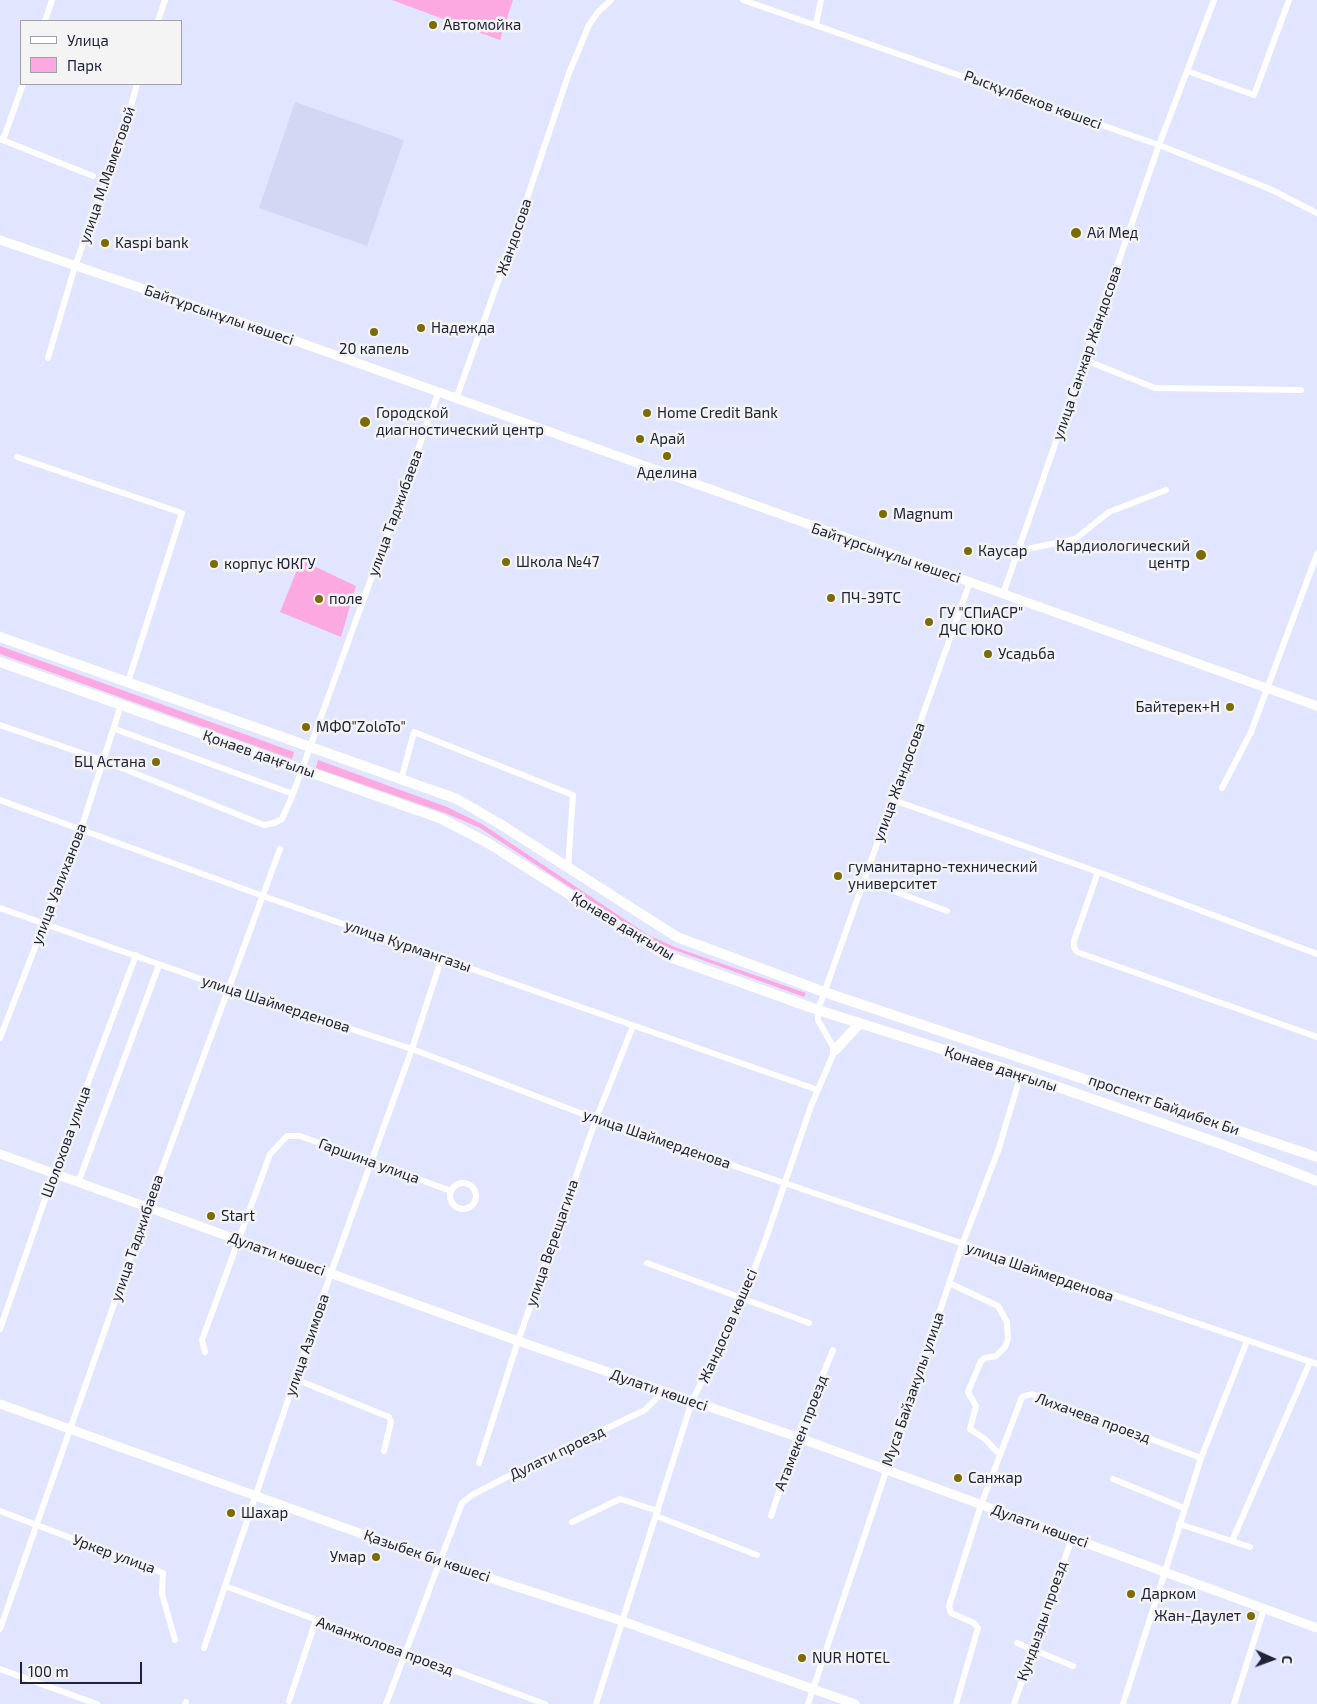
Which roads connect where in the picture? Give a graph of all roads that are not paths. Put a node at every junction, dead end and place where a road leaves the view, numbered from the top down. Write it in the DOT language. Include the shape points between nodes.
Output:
graph roads {
  1 [pos="52,0"];
  2 [pos="165,0"];
  3 [pos="610,0"];
  4 [pos="743,0"];
  5 [pos="820,0"];
  6 [pos="1289,0"];
  7 [pos="1211,1"];
  8 [pos="45,20"];
  9 [pos="158,20"];
  10 [pos="816,24"];
  11 [pos="1187,70"];
  12 [pos="22,85"];
  13 [pos="137,85"];
  14 [pos="1,139"];
  15 [pos="1159,145"];
  16 [pos="93,176"];
  17 [pos="1317,213"];
  18 [pos="0,240"];
  19 [pos="75,266"];
  20 [pos="48,358"];
  21 [pos="1085,360"];
  22 [pos="1302,390"];
  23 [pos="438,394"];
  24 [pos="456,400"];
  25 [pos="17,457"];
  26 [pos="1166,490"];
  27 [pos="1018,551"];
  28 [pos="1317,554"];
  29 [pos="970,582"];
  30 [pos="1003,594"];
  31 [pos="0,637"];
  32 [pos="0,662"];
  33 [pos="128,682"];
  34 [pos="1267,688"];
  35 [pos="121,705"];
  36 [pos="1317,706"];
  37 [pos="0,725"];
  38 [pos="115,729"];
  39 [pos="310,746"];
  40 [pos="102,760"];
  41 [pos="303,770"];
  42 [pos="400,780"];
  43 [pos="1222,788"];
  44 [pos="293,794"];
  45 [pos="0,800"];
  46 [pos="892,800"];
  47 [pos="81,829"];
  48 [pos="280,849"];
  49 [pos="568,869"];
  50 [pos="1098,872"];
  51 [pos="864,880"];
  52 [pos="263,896"];
  53 [pos="0,908"];
  54 [pos="947,910"];
  55 [pos="44,924"];
  56 [pos="1317,954"];
  57 [pos="136,955"];
  58 [pos="442,957"];
  59 [pos="159,965"];
  60 [pos="228,990"];
  61 [pos="824,992"];
  62 [pos="839,997"];
  63 [pos="818,1010"];
  64 [pos="860,1023"];
  65 [pos="633,1026"];
  66 [pos="1317,1037"];
  67 [pos="0,1038"];
  68 [pos="412,1049"];
  69 [pos="835,1050"];
  70 [pos="1021,1074"];
  71 [pos="818,1090"];
  72 [pos="596,1119"];
  73 [pos="0,1154"];
  74 [pos="1317,1157"];
  75 [pos="371,1162"];
  76 [pos="54,1173"];
  77 [pos="1317,1181"];
  78 [pos="78,1183"];
  79 [pos="783,1183"];
  80 [pos="451,1191"];
  81 [pos="148,1207"];
  82 [pos="238,1240"];
  83 [pos="962,1245"];
  84 [pos="647,1263"];
  85 [pos="331,1273"];
  86 [pos="949,1284"];
  87 [pos="743,1298"];
  88 [pos="809,1323"];
  89 [pos="0,1329"];
  90 [pos="518,1341"];
  91 [pos="1247,1341"];
  92 [pos="833,1350"];
  93 [pos="205,1352"];
  94 [pos="1314,1363"];
  95 [pos="295,1379"];
  96 [pos="664,1392"];
  97 [pos="692,1401"];
  98 [pos="0,1404"];
  99 [pos="70,1431"];
  100 [pos="797,1437"];
  101 [pos="384,1451"];
  102 [pos="1000,1455"];
  103 [pos="1202,1458"];
  104 [pos="479,1463"];
  105 [pos="886,1469"];
  106 [pos="1113,1480"];
  107 [pos="255,1497"];
  108 [pos="981,1505"];
  109 [pos="1184,1508"];
  110 [pos="0,1512"];
  111 [pos="657,1513"];
  112 [pos="771,1516"];
  113 [pos="572,1522"];
  114 [pos="1179,1524"];
  115 [pos="37,1526"];
  116 [pos="1072,1538"];
  117 [pos="1232,1541"];
  118 [pos="1250,1547"];
  119 [pos="757,1555"];
  120 [pos="440,1562"];
  121 [pos="1166,1571"];
  122 [pos="225,1586"];
  123 [pos="1264,1609"];
  124 [pos="316,1620"];
  125 [pos="622,1620"];
  126 [pos="1317,1628"];
  127 [pos="0,1629"];
  128 [pos="175,1640"];
  129 [pos="1017,1643"];
  130 [pos="204,1648"];
  131 [pos="1031,1649"];
  132 [pos="404,1653"];
  133 [pos="1074,1666"];
  134 [pos="0,1669"];
  135 [pos="813,1688"];
  136 [pos="76,1700"];
  137 [pos="289,1700"];
  138 [pos="97,1704"];
  139 [pos="386,1704"];
  140 [pos="545,1704"];
  141 [pos="596,1704"];
  142 [pos="808,1704"];
  143 [pos="855,1704"];
  144 [pos="956,1704"];
  145 [pos="1014,1704"];
  146 [pos="1122,1704"];
  147 [pos="1234,1704"];
  1 -- 8 [label="street"];
  2 -- 9 [label="street"];
  3 -- 24 [label="street, Жандосова" via="589,25 569,73"];
  4 -- 10 [label="street, Рысқұлбеков көшесі"];
  5 -- 10 [label="street"];
  6 -- 11 [label="street" via="1254,95"];
  7 -- 11 [label="street, улица Санжар Жандосова"];
  10 -- 15 [label="street, Рысқұлбеков көшесі"];
  11 -- 15 [label="street, улица Санжар Жандосова"];
  12 -- 14 [label="street"];
  13 -- 19 [label="street, улица М.Маметовой" via="123,135"];
  14 -- 16 [label="street"];
  15 -- 17 [label="street, Рысқұлбеков көшесі" via="1270,189"];
  15 -- 21 [label="street, улица Санжар Жандосова"];
  18 -- 19 [label="main road, Байтұрсынұлы көшесі"];
  19 -- 20 [label="street, улица М.Маметовой"];
  19 -- 23 [label="main road, Байтұрсынұлы көшесі" via="282,336"];
  21 -- 22 [label="street" via="1155,388"];
  21 -- 27 [label="street, улица Санжар Жандосова"];
  23 -- 24 [label="main road, Байтұрсынұлы көшесі"];
  23 -- 39 [label="street, улица Таджибаева"];
  24 -- 29 [label="main road, Байтұрсынұлы көшесі"];
  25 -- 33 [label="street" via="182,513"];
  26 -- 27 [label="street" via="1109,512 1075,538"];
  27 -- 30 [label="street, улица Санжар Жандосова"];
  28 -- 34 [label="street"];
  29 -- 30 [label="main road, Байтұрсынұлы көшесі"];
  29 -- 46 [label="street, улица Жандосова"];
  30 -- 34 [label="main road, Байтұрсынұлы көшесі"];
  31 -- 33 [label="main road, Қонаев даңғылы"];
  32 -- 35 [label="main road, Қонаев даңғылы"];
  33 -- 39 [label="main road, Қонаев даңғылы"];
  34 -- 36 [label="main road, Байтұрсынұлы көшесі"];
  34 -- 43 [label="street" via="1251,732"];
  35 -- 38 [label="street, улица Уалиханова"];
  35 -- 41 [label="main road, Қонаев даңғылы"];
  37 -- 40 [label="street, улица Таджибаева"];
  38 -- 40 [label="street, улица Уалиханова"];
  38 -- 44 [label="street"];
  39 -- 41 [label="street, улица Таджибаева"];
  39 -- 42 [label="main road, Қонаев даңғылы"];
  40 -- 44 [label="street, улица Таджибаева" via="264,825 282,819"];
  40 -- 47 [label="street, улица Уалиханова"];
  41 -- 44 [label="street, улица Таджибаева"];
  41 -- 63 [label="main road, Қонаев даңғылы" via="442,819 488,843 667,956"];
  42 -- 49 [label="main road, Қонаев даңғылы" via="457,799"];
  42 -- 49 [label="street" via="414,732 573,795"];
  45 -- 47 [label="street, улица Курмангазы"];
  46 -- 50 [label="street"];
  46 -- 51 [label="street, улица Жандосова"];
  47 -- 52 [label="street, улица Курмангазы"];
  47 -- 55 [label="street, улица Уалиханова"];
  48 -- 52 [label="street, улица Таджибаева"];
  49 -- 61 [label="main road, Қонаев даңғылы" via="677,937"];
  50 -- 56 [label="street"];
  50 -- 66 [label="street" via="1074,941 1077,952"];
  51 -- 54 [label="street"];
  51 -- 61 [label="street, улица Жандосова"];
  52 -- 58 [label="street, улица Курмангазы"];
  52 -- 60 [label="street, улица Таджибаева"];
  53 -- 55 [label="street, улица Шаймерденова"];
  55 -- 57 [label="street, улица Шаймерденова"];
  55 -- 67 [label="street, улица Уалиханова"];
  57 -- 59 [label="street, улица Шаймерденова"];
  57 -- 76 [label="street, Шолохова улица"];
  58 -- 65 [label="street, улица Курмангазы"];
  58 -- 68 [label="street, улица Азимова"];
  59 -- 60 [label="street, улица Шаймерденова"];
  59 -- 78 [label="street, Шолохова улица"];
  60 -- 68 [label="street, улица Шаймерденова"];
  60 -- 81 [label="street, улица Таджибаева"];
  61 -- 62 [label="main road, Қонаев даңғылы"];
  61 -- 63 [label="street, улица Жандосова"];
  62 -- 74 [label="main road, проспект Байдибек Би"];
  63 -- 64 [label="main road, Қонаев даңғылы"];
  63 -- 69 [label="street" via="818,1020"];
  64 -- 69 [label="main road"];
  64 -- 70 [label="main road, Қонаев даңғылы"];
  65 -- 71 [label="street, улица Курмангазы"];
  65 -- 72 [label="street, улица Верещагина"];
  68 -- 72 [label="street, улица Шаймерденова"];
  68 -- 75 [label="street, улица Азимова"];
  69 -- 71 [label="street, Жандосов көшесі"];
  70 -- 77 [label="main road, Қонаев даңғылы"];
  70 -- 83 [label="street, Муса Байзакулы улица" via="998,1151"];
  71 -- 79 [label="street, Жандосов көшесі"];
  72 -- 79 [label="street, улица Шаймерденова"];
  72 -- 90 [label="street, улица Верещагина"];
  73 -- 76 [label="main road, Дулати көшесі"];
  75 -- 80 [label="street, Гаршина улица"];
  75 -- 82 [label="street, Гаршина улица" via="300,1136 287,1136 270,1154"];
  75 -- 85 [label="street, улица Азимова"];
  76 -- 78 [label="main road, Дулати көшесі"];
  76 -- 89 [label="street, Шолохова улица"];
  78 -- 81 [label="main road, Дулати көшесі"];
  79 -- 83 [label="street, улица Шаймерденова"];
  79 -- 87 [label="street, Жандосов көшесі"];
  80 -- 80 [label="street, Гаршина улица" via="453,1205 460,1209 474,1203 475,1191 469,1185 462,1183"];
  81 -- 82 [label="main road, Дулати көшесі"];
  81 -- 99 [label="street, улица Таджибаева"];
  82 -- 85 [label="main road, Дулати көшесі"];
  82 -- 93 [label="street" via="202,1340"];
  83 -- 86 [label="street, Муса Байзакулы улица"];
  83 -- 91 [label="street, улица Шаймерденова"];
  84 -- 87 [label="street"];
  85 -- 90 [label="main road, Дулати көшесі"];
  85 -- 95 [label="street, улица Азимова"];
  86 -- 102 [label="street" via="998,1306 1008,1322 1005,1347 996,1356 981,1361 968,1392 976,1406 970,1429"];
  86 -- 105 [label="street, Муса Байзакулы улица"];
  87 -- 88 [label="street"];
  87 -- 97 [label="street, Жандосов көшесі"];
  90 -- 96 [label="main road, Дулати көшесі"];
  90 -- 104 [label="street, улица Верещагина"];
  91 -- 94 [label="street, улица Шаймерденова"];
  91 -- 103 [label="street"];
  92 -- 100 [label="street, Атамекен проезд"];
  94 -- 117 [label="street"];
  95 -- 101 [label="street" via="389,1417 391,1422"];
  95 -- 107 [label="street, улица Азимова"];
  96 -- 97 [label="main road, Дулати көшесі"];
  96 -- 120 [label="street, Дулати проезд" via="645,1410 472,1495 462,1503"];
  97 -- 100 [label="main road, Дулати көшесі"];
  97 -- 111 [label="street, Жандосов көшесі"];
  98 -- 99 [label="main road, Қазыбек би көшесі"];
  99 -- 107 [label="main road, Қазыбек би көшесі"];
  99 -- 115 [label="street, улица Таджибаева"];
  100 -- 105 [label="main road, Дулати көшесі"];
  100 -- 112 [label="street, Атамекен проезд"];
  102 -- 103 [label="street, Лихачева проезд" via="1022,1397 1032,1394"];
  102 -- 108 [label="street, Лихачева проезд"];
  103 -- 109 [label="street"];
  105 -- 108 [label="main road, Дулати көшесі"];
  105 -- 135 [label="street, Муса Байзакулы улица"];
  106 -- 109 [label="street"];
  107 -- 120 [label="main road, Қазыбек би көшесі"];
  107 -- 122 [label="street, улица Азимова"];
  108 -- 116 [label="main road, Дулати көшесі"];
  108 -- 144 [label="street, Лихачева проезд" via="949,1606 951,1613 978,1628"];
  109 -- 114 [label="street"];
  110 -- 115 [label="street, Уркер улица"];
  111 -- 113 [label="street" via="620,1499"];
  111 -- 119 [label="street"];
  111 -- 125 [label="street, Жандосов көшесі"];
  114 -- 117 [label="street"];
  114 -- 121 [label="street"];
  115 -- 127 [label="street, улица Таджибаева"];
  115 -- 128 [label="street, Уркер улица" via="163,1573 162,1594"];
  116 -- 121 [label="main road, Дулати көшесі"];
  116 -- 131 [label="street, Кундызды проезд"];
  117 -- 118 [label="street"];
  120 -- 125 [label="main road, Қазыбек би көшесі"];
  120 -- 132 [label="street"];
  121 -- 123 [label="main road, Дулати көшесі"];
  121 -- 146 [label="street"];
  122 -- 124 [label="street, Аманжолова проезд"];
  122 -- 130 [label="street, улица Азимова"];
  123 -- 126 [label="main road, Дулати көшесі"];
  123 -- 147 [label="street"];
  124 -- 132 [label="street, Аманжолова проезд"];
  124 -- 137 [label="street"];
  125 -- 135 [label="main road, Қазыбек би көшесі"];
  125 -- 141 [label="street, Жандосов көшесі"];
  129 -- 131 [label="street"];
  131 -- 133 [label="street"];
  131 -- 145 [label="street, Кундызды проезд"];
  132 -- 139 [label="street"];
  132 -- 140 [label="street, Аманжолова проезд"];
  134 -- 136 [label="street"];
  135 -- 142 [label="street, Муса Байзакулы улица"];
  135 -- 143 [label="main road, Қазыбек би көшесі"];
  136 -- 138 [label="street"];
}
